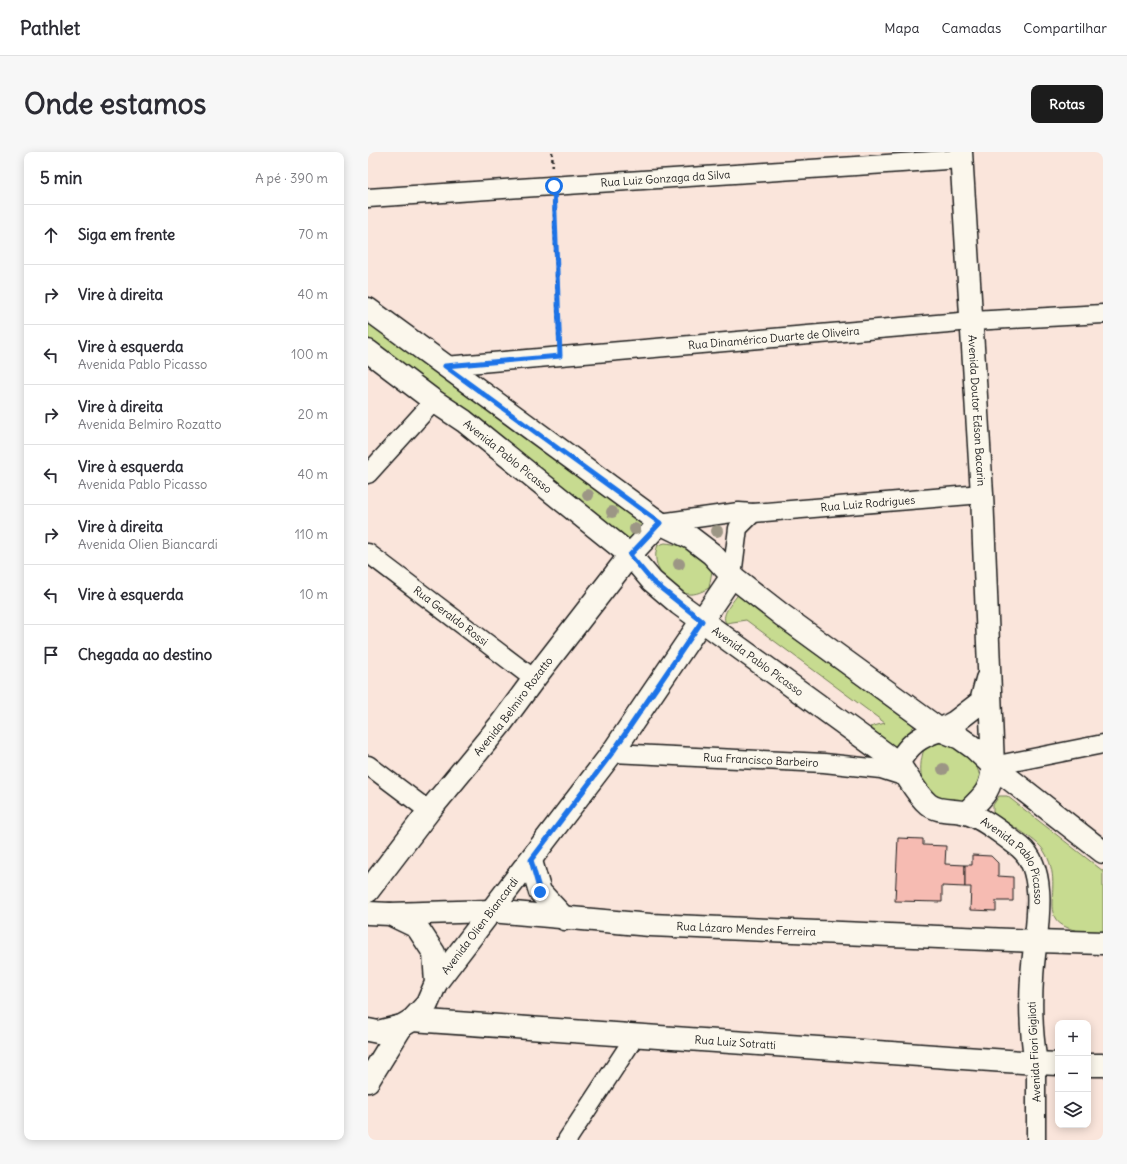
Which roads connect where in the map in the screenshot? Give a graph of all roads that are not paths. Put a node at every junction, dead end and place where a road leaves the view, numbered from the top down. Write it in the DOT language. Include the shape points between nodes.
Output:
graph roads {
  1 [pos="962,155"];
  2 [pos="368,198"];
  3 [pos="368,309"];
  4 [pos="1103,314"];
  5 [pos="972,321"];
  6 [pos="368,351"];
  7 [pos="445,366"];
  8 [pos="434,401"];
  9 [pos="368,474"];
  10 [pos="982,494"];
  11 [pos="753,513"];
  12 [pos="660,523"];
  13 [pos="368,553"];
  14 [pos="630,555"];
  15 [pos="732,576"];
  16 [pos="702,621"];
  17 [pos="990,668"];
  18 [pos="534,679"];
  19 [pos="940,730"];
  20 [pos="1103,744"];
  21 [pos="612,753"];
  22 [pos="368,764"];
  23 [pos="993,766"];
  24 [pos="903,770"];
  25 [pos="429,811"];
  26 [pos="966,813"];
  27 [pos="1103,852"];
  28 [pos="531,860"];
  29 [pos="368,891"];
  30 [pos="491,911"];
  31 [pos="368,913"];
  32 [pos="390,914"];
  33 [pos="565,919"];
  34 [pos="1037,941"];
  35 [pos="1103,943"];
  36 [pos="436,983"];
  37 [pos="407,1023"];
  38 [pos="368,1030"];
  39 [pos="636,1035"];
  40 [pos="1036,1063"];
  41 [pos="1055,1064"];
  42 [pos="1091,1065"];
  43 [pos="1103,1065"];
  44 [pos="368,1081"];
  45 [pos="567,1140"];
  46 [pos="1036,1140"];
  1 -- 2 [label="street, Rua Luiz Gonzaga da Silva"];
  1 -- 5 [label="street, Avenida Doutor Edson Bacarin"];
  3 -- 7 [label="street"];
  4 -- 5 [label="street, Rua Dinamérico Duarte de Oliveira"];
  5 -- 7 [label="street, Rua Dinamérico Duarte de Oliveira"];
  5 -- 10 [label="street, Avenida Doutor Edson Bacarin"];
  6 -- 8 [label="street, Avenida Pablo Picasso"];
  7 -- 12 [label="street"];
  8 -- 9 [label="street"];
  8 -- 14 [label="street, Avenida Pablo Picasso" via="464,421"];
  10 -- 11 [label="street, Rua Luiz Rodrigues"];
  10 -- 17 [label="street, Avenida Doutor Edson Bacarin"];
  11 -- 12 [label="street, Rua Luiz Rodrigues" via="739,512"];
  11 -- 15 [label="street" via="738,528"];
  12 -- 14 [label="street, Avenida Belmiro Rozatto"];
  12 -- 15 [label="street" via="691,538 712,554"];
  13 -- 18 [label="street, Rua Geraldo Rossi"];
  14 -- 16 [label="street, Avenida Pablo Picasso" via="652,581"];
  14 -- 18 [label="street, Avenida Belmiro Rozatto"];
  15 -- 16 [label="street, Avenida Olien Biancardi"];
  15 -- 19 [label="street"];
  16 -- 21 [label="street, Avenida Olien Biancardi"];
  16 -- 24 [label="street, Avenida Pablo Picasso"];
  17 -- 19 [label="street, Avenida Doutor Edson Bacarin" via="981,702"];
  17 -- 23 [label="street, Avenida Doutor Edson Bacarin"];
  18 -- 25 [label="street, Avenida Belmiro Rozatto" via="500,725"];
  19 -- 23 [label="street" via="960,738"];
  19 -- 24 [label="street" via="922,735 907,748"];
  20 -- 23 [label="street"];
  21 -- 24 [label="street, Rua Francisco Barbeiro" via="824,763"];
  21 -- 28 [label="street, Avenida Olien Biancardi"];
  22 -- 25 [label="street"];
  23 -- 26 [label="street" via="991,783 981,799"];
  23 -- 27 [label="street"];
  24 -- 26 [label="street, Avenida Pablo Picasso" via="918,794 930,805 949,812"];
  25 -- 29 [label="street, Avenida Belmiro Rozatto"];
  26 -- 34 [label="street, Avenida Pablo Picasso" via="992,827 1022,849 1031,861 1038,888"];
  28 -- 30 [label="street, Avenida Olien Biancardi"];
  28 -- 33 [label="street" via="540,892"];
  30 -- 32 [label="street, Rua Lázaro Mendes Ferreira"];
  30 -- 33 [label="street, Rua Lázaro Mendes Ferreira"];
  30 -- 36 [label="street, Avenida Olien Biancardi"];
  31 -- 32 [label="street, Rua Lázaro Mendes Ferreira"];
  32 -- 36 [label="street" via="417,928 434,953"];
  33 -- 34 [label="street, Rua Lázaro Mendes Ferreira" via="650,925"];
  34 -- 35 [label="street, Rua Lázaro Mendes Ferreira"];
  34 -- 40 [label="street, Avenida Fiori Giglioti" via="1032,976 1030,1031"];
  36 -- 37 [label="street" via="427,1004"];
  37 -- 38 [label="street" via="378,1032"];
  37 -- 39 [label="street, Rua Luiz Sotratti"];
  37 -- 44 [label="street"];
  39 -- 40 [label="street, Rua Luiz Sotratti"];
  39 -- 45 [label="street"];
  40 -- 41 [label="street, Rua Luiz Sotratti"];
  40 -- 46 [label="street, Avenida Fiori Giglioti"];
  42 -- 43 [label="street"];
}
